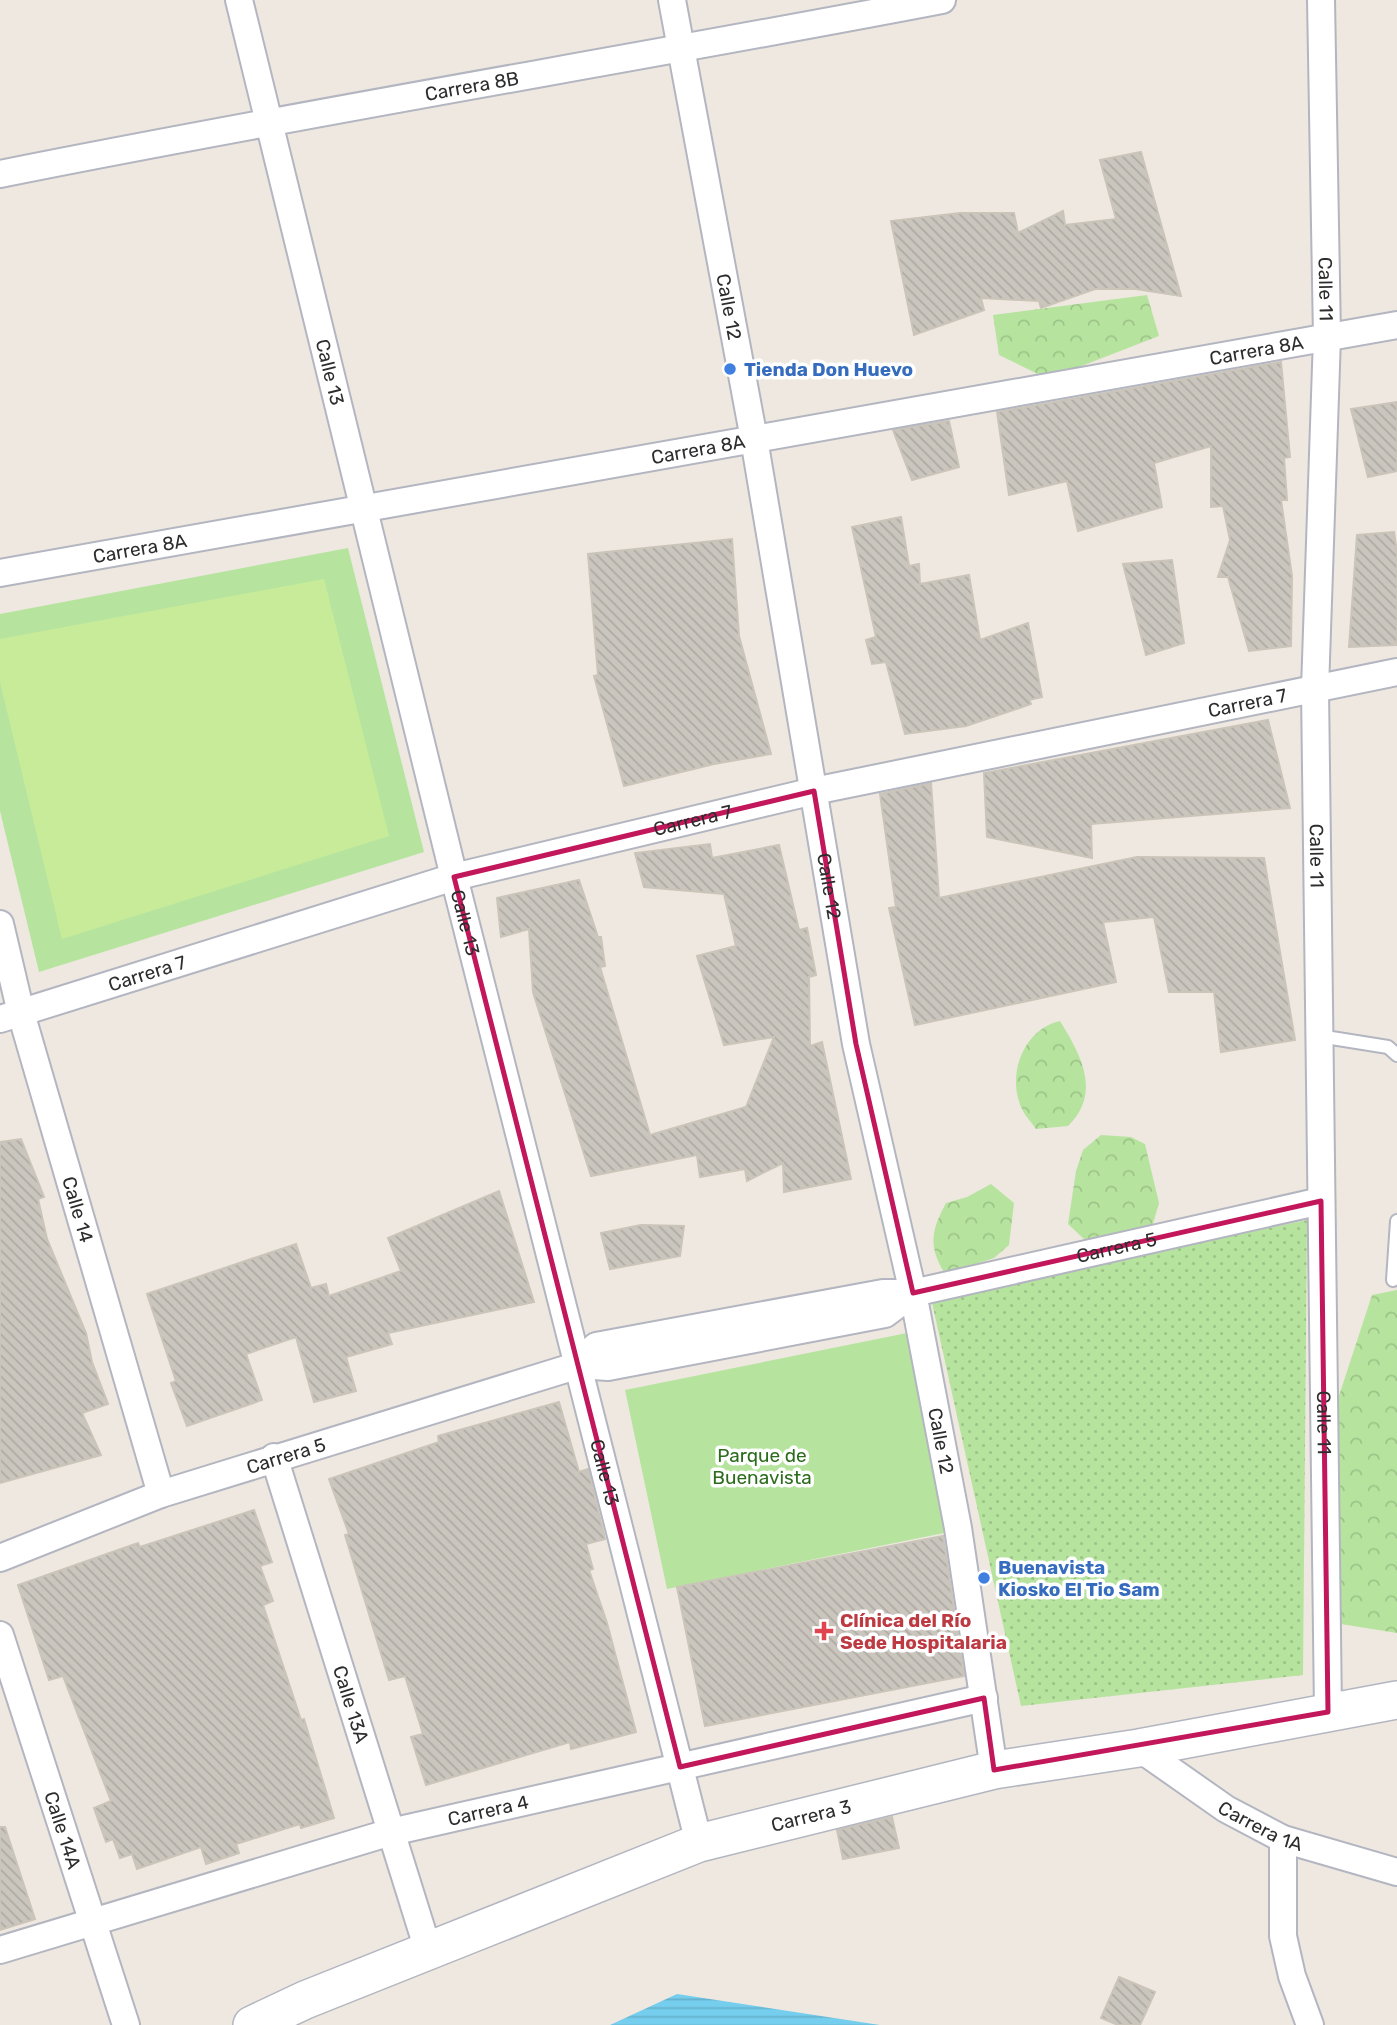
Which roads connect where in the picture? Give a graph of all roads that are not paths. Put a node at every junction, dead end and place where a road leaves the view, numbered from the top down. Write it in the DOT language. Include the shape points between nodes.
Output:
graph roads {
  1 [pos="239,0"];
  2 [pos="672,0"];
  3 [pos="942,0"];
  4 [pos="1321,0"];
  5 [pos="681,50"];
  6 [pos="266,120"];
  7 [pos="0,174"];
  8 [pos="1397,324"];
  9 [pos="1327,337"];
  10 [pos="754,439"];
  11 [pos="365,508"];
  12 [pos="0,573"];
  13 [pos="1397,672"];
  14 [pos="1315,689"];
  15 [pos="814,791"];
  16 [pos="454,877"];
  17 [pos="0,924"];
  18 [pos="10,1016"];
  19 [pos="1319,1036"];
  20 [pos="1397,1055"];
  21 [pos="1321,1202"];
  22 [pos="1397,1221"];
  23 [pos="1393,1280"];
  24 [pos="913,1293"];
  25 [pos="579,1365"];
  26 [pos="274,1457"];
  27 [pos="161,1494"];
  28 [pos="0,1558"];
  29 [pos="0,1635"];
  30 [pos="984,1698"];
  31 [pos="1397,1700"];
  32 [pos="1328,1712"];
  33 [pos="1139,1748"];
  34 [pos="680,1767"];
  35 [pos="994,1770"];
  36 [pos="391,1832"];
  37 [pos="1283,1839"];
  38 [pos="699,1843"];
  39 [pos="1397,1872"];
  40 [pos="92,1920"];
  41 [pos="0,1950"];
  42 [pos="429,1953"];
  43 [pos="126,2025"];
  44 [pos="252,2025"];
  45 [pos="1310,2025"];
  1 -- 6 [label="street, Calle 13"];
  2 -- 5 [label="street, Calle 12"];
  3 -- 5 [label="street, Carrera 8B"];
  4 -- 9 [label="street, Calle 11"];
  5 -- 6 [label="street, Carrera 8B"];
  5 -- 10 [label="street, Calle 12"];
  6 -- 7 [label="street, Carrera 8B"];
  6 -- 11 [label="street, Calle 13"];
  8 -- 9 [label="street, Carrera 8A"];
  9 -- 10 [label="street, Carrera 8A"];
  9 -- 14 [label="street, Calle 11"];
  10 -- 11 [label="street, Carrera 8A"];
  10 -- 15 [label="street, Calle 12"];
  11 -- 12 [label="street, Carrera 8A"];
  11 -- 16 [label="street, Calle 13"];
  13 -- 14 [label="street, Carrera 7"];
  14 -- 15 [label="street, Carrera 7"];
  14 -- 19 [label="street, Calle 11"];
  15 -- 16 [label="street, Carrera 7"];
  15 -- 24 [label="street, Calle 12" via="856,1044"];
  16 -- 18 [label="street, Carrera 7"];
  16 -- 25 [label="street, Calle 13"];
  17 -- 18 [label="street, Calle 14"];
  18 -- 27 [label="street, Calle 14"];
  19 -- 20 [label="lane" via="1388,1047"];
  19 -- 21 [label="street, Calle 11"];
  21 -- 24 [label="street, Carrera 5"];
  21 -- 32 [label="street, Calle 11"];
  22 -- 23 [label="lane"];
  24 -- 25 [label="street, Carrera 5" via="886,1314 608,1367"];
  24 -- 30 [label="street, Calle 12" via="958,1528"];
  25 -- 26 [label="street, Carrera 5"];
  25 -- 34 [label="street, Calle 13"];
  26 -- 27 [label="street, Carrera 5"];
  26 -- 36 [label="street, Calle 13A"];
  27 -- 28 [label="street, Carrera 5"];
  29 -- 40 [label="street, Calle 14A"];
  30 -- 34 [label="street, Carrera 4"];
  30 -- 35 [label="street, Calle 12"];
  31 -- 32 [label="street, Carrera 3"];
  32 -- 33 [label="street, Carrera 3"];
  33 -- 35 [label="street, Carrera 3"];
  33 -- 37 [label="street, Carrera 1A" via="1226,1809"];
  34 -- 36 [label="street, Carrera 4"];
  34 -- 38 [label="street, Calle 13"];
  35 -- 38 [label="street, Carrera 3"];
  36 -- 40 [label="street, Carrera 4"];
  36 -- 42 [label="street, Calle 13A"];
  37 -- 39 [label="street, Carrera 1A"];
  37 -- 45 [label="street" via="1283,1936"];
  38 -- 42 [label="street, Carrera 3"];
  40 -- 41 [label="street, Carrera 4"];
  40 -- 43 [label="street, Calle 14A"];
  42 -- 44 [label="street, Carrera 3"];
}
